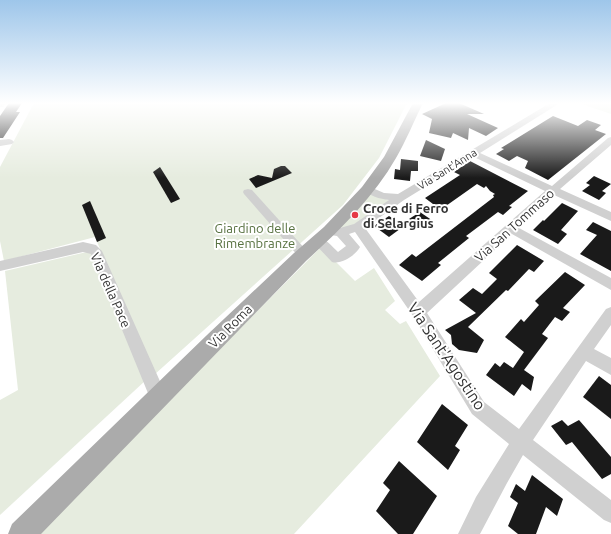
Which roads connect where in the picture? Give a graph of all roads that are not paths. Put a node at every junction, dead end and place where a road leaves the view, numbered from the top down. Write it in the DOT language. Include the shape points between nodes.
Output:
graph roads {
  1 [pos="405,128"];
  2 [pos="514,128"];
  3 [pos="611,140"];
  4 [pos="472,153"];
  5 [pos="368,189"];
  6 [pos="552,190"];
  7 [pos="248,192"];
  8 [pos="400,198"];
  9 [pos="611,217"];
  10 [pos="358,227"];
  11 [pos="510,228"];
  12 [pos="323,240"];
  13 [pos="0,266"];
  14 [pos="611,285"];
  15 [pos="418,312"];
  16 [pos="611,313"];
  17 [pos="584,352"];
  18 [pos="611,367"];
  19 [pos="158,397"];
  20 [pos="521,442"];
  21 [pos="611,513"];
  22 [pos="22,534"];
  23 [pos="469,534"];
  1 -- 5 [label="main road, Via Roma" via="390,158"];
  2 -- 4 [label="street, Via Sant'Anna"];
  3 -- 6 [label="street, Via San Tommaso"];
  4 -- 6 [label="street"];
  4 -- 8 [label="street, Via Sant'Anna"];
  5 -- 8 [label="street" via="382,196"];
  5 -- 12 [label="main road, Via Roma"];
  6 -- 9 [label="street"];
  6 -- 11 [label="street, Via San Tommaso"];
  7 -- 12 [label="street"];
  8 -- 10 [label="street, Via Sant'Anna"];
  10 -- 12 [label="street, Via Sant'Anna"];
  10 -- 15 [label="street, Via Sant'Agostino"];
  11 -- 14 [label="street"];
  11 -- 15 [label="street, Via San Tommaso"];
  12 -- 12 [label="street" via="343,264 360,252 354,247"];
  12 -- 19 [label="main road, Via Roma"];
  13 -- 19 [label="street, Via della Pace" via="83,248 92,248 96,251"];
  15 -- 20 [label="street, Via Sant'Agostino" via="478,408"];
  16 -- 17 [label="street"];
  17 -- 18 [label="street"];
  17 -- 20 [label="street"];
  19 -- 22 [label="main road, Via Roma"];
  20 -- 21 [label="street, Via Sant'Agostino"];
  20 -- 23 [label="street" via="478,513"];
}
